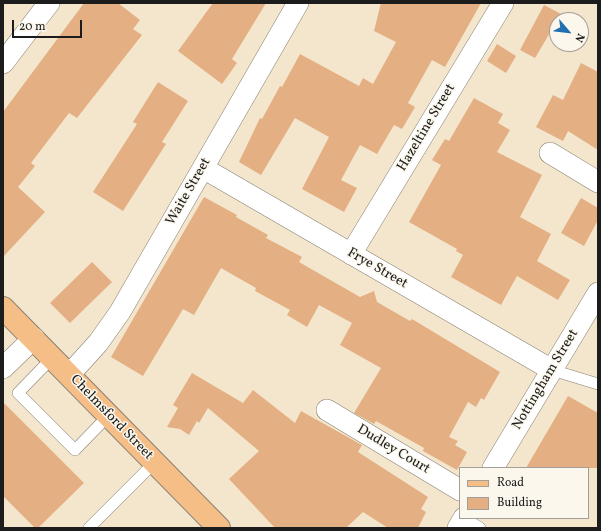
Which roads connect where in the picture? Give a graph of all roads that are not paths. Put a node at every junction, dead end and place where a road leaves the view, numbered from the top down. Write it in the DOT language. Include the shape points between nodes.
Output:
graph roads {
  1 [pos="49,3"];
  2 [pos="298,3"];
  3 [pos="503,3"];
  4 [pos="3,63"];
  5 [pos="550,153"];
  6 [pos="202,168"];
  7 [pos="598,182"];
  8 [pos="351,254"];
  9 [pos="598,293"];
  10 [pos="3,308"];
  11 [pos="34,338"];
  12 [pos="52,358"];
  13 [pos="3,368"];
  14 [pos="552,370"];
  15 [pos="69,375"];
  16 [pos="598,384"];
  17 [pos="327,410"];
  18 [pos="109,415"];
  19 [pos="155,462"];
  20 [pos="495,467"];
  21 [pos="459,489"];
  22 [pos="463,519"];
  23 [pos="466,519"];
  24 [pos="216,527"];
  25 [pos="89,528"];
  26 [pos="458,528"];
  27 [pos="480,528"];
  1 -- 4 [label="street"];
  2 -- 6 [label="street, Waite Street"];
  3 -- 8 [label="street, Hazeltine Street"];
  5 -- 7 [label="street"];
  6 -- 8 [label="street, Frye Street"];
  6 -- 15 [label="street, Waite Street" via="120,312 98,343"];
  8 -- 14 [label="street, Frye Street"];
  9 -- 14 [label="street, Nottingham Street"];
  10 -- 11 [label="main road, Chelmsford Street"];
  11 -- 12 [label="main road, Chelmsford Street"];
  11 -- 13 [label="street"];
  12 -- 15 [label="main road, Chelmsford Street"];
  12 -- 18 [label="lane" via="18,393 75,450"];
  14 -- 16 [label="lane"];
  14 -- 20 [label="street, Nottingham Street"];
  15 -- 18 [label="main road, Chelmsford Street"];
  17 -- 21 [label="street, Dudley Court"];
  18 -- 19 [label="main road, Chelmsford Street"];
  19 -- 24 [label="main road, Chelmsford Street"];
  19 -- 25 [label="lane"];
  22 -- 26 [label="street"];
  23 -- 27 [label="lane"];
}
